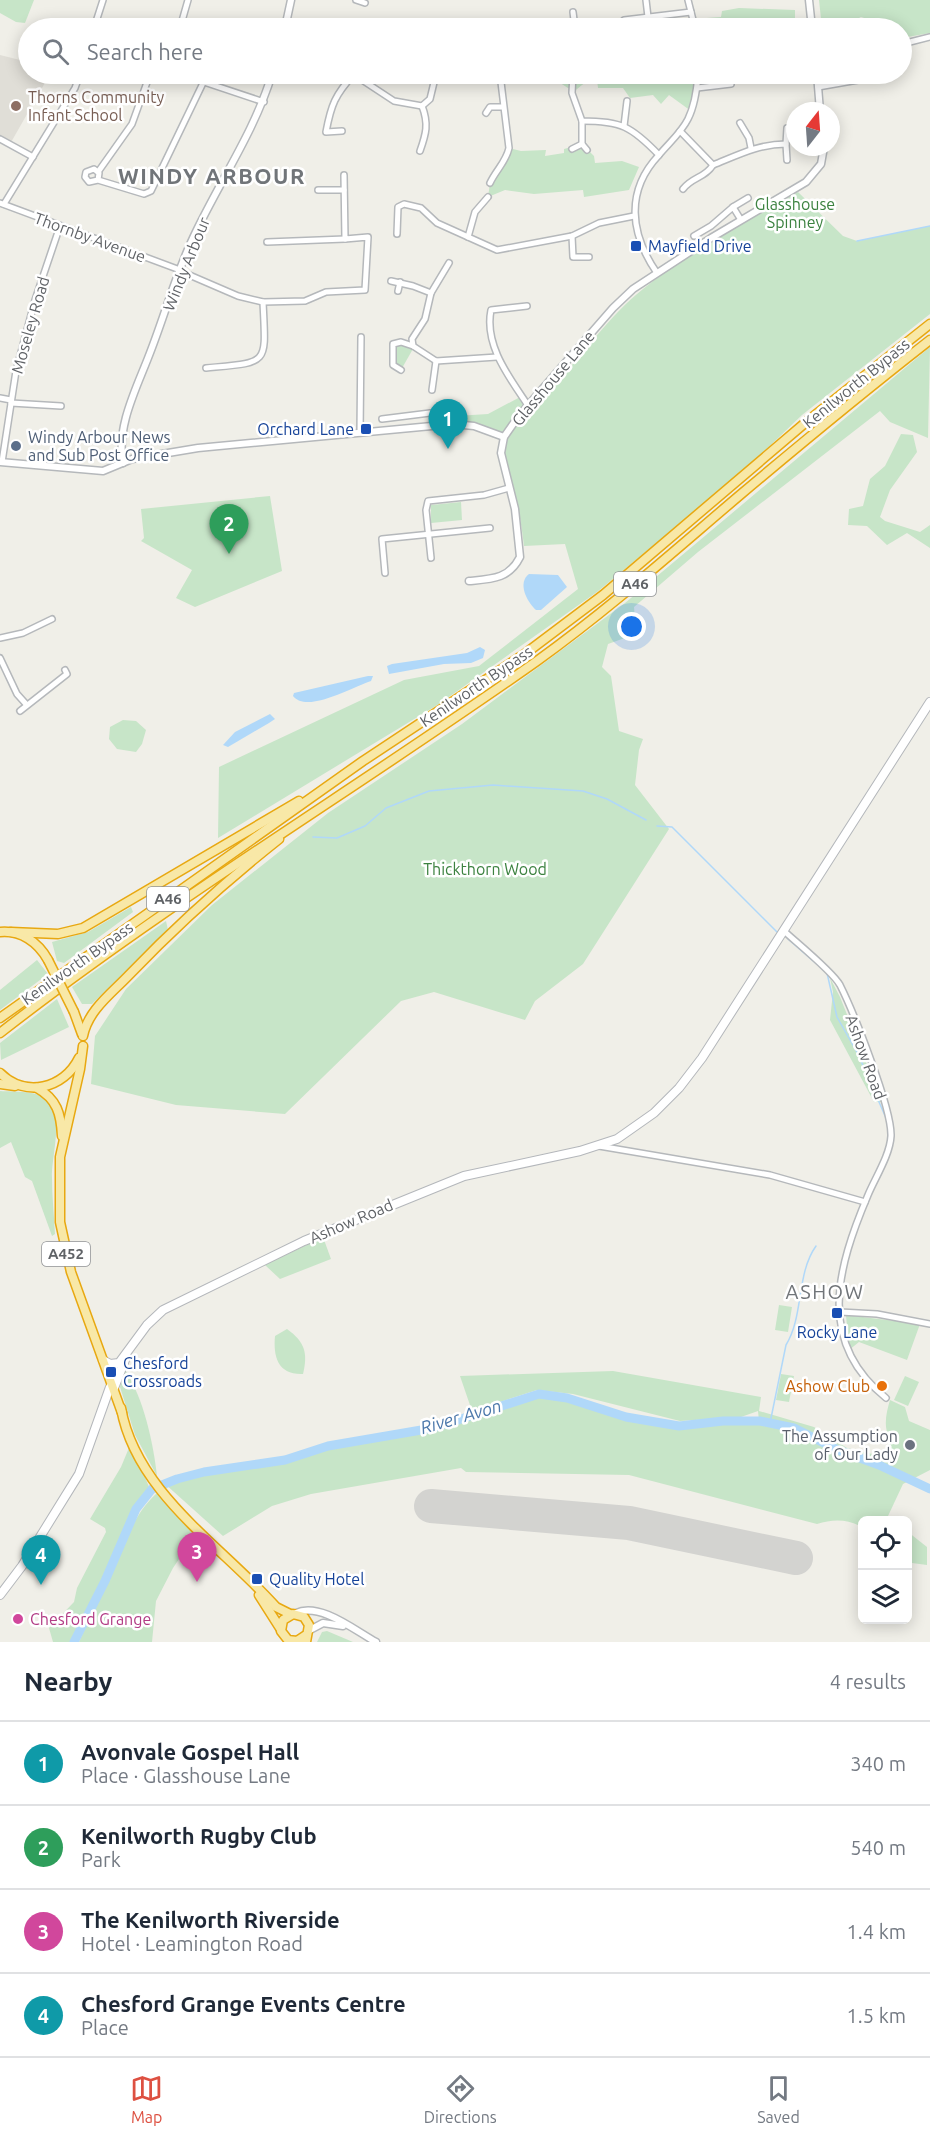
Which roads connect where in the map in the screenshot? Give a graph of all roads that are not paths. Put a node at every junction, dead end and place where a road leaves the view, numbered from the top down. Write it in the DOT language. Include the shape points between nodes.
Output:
graph roads {
  1 [pos="103,0"];
  2 [pos="188,0"];
  3 [pos="291,0"];
  4 [pos="356,0"];
  5 [pos="646,0"];
  6 [pos="688,0"];
  7 [pos="809,0"];
  8 [pos="365,3"];
  9 [pos="573,12"];
  10 [pos="621,12"];
  11 [pos="691,12"];
  12 [pos="648,17"];
  13 [pos="97,18"];
  14 [pos="183,18"];
  15 [pos="287,18"];
  16 [pos="574,18"];
  17 [pos="623,18"];
  18 [pos="640,18"];
  19 [pos="692,18"];
  20 [pos="811,18"];
  21 [pos="930,37"];
  22 [pos="912,42"];
  23 [pos="76,84"];
  24 [pos="146,84"];
  25 [pos="203,84"];
  26 [pos="206,84"];
  27 [pos="269,84"];
  28 [pos="344,84"];
  29 [pos="368,84"];
  30 [pos="434,84"];
  31 [pos="501,84"];
  32 [pos="572,84"];
  33 [pos="697,84"];
  34 [pos="731,84"];
  35 [pos="818,84"];
  36 [pos="835,84"];
  37 [pos="722,85"];
  38 [pos="818,87"];
  39 [pos="697,88"];
  40 [pos="627,101"];
  41 [pos="264,102"];
  42 [pos="484,102"];
  43 [pos="819,102"];
  44 [pos="422,106"];
  45 [pos="490,107"];
  46 [pos="503,107"];
  47 [pos="486,114"];
  48 [pos="582,121"];
  49 [pos="750,123"];
  50 [pos="624,126"];
  51 [pos="342,131"];
  52 [pos="680,131"];
  53 [pos="0,139"];
  54 [pos="582,144"];
  55 [pos="786,144"];
  56 [pos="751,148"];
  57 [pos="573,149"];
  58 [pos="587,150"];
  59 [pos="420,151"];
  60 [pos="659,155"];
  61 [pos="787,156"];
  62 [pos="822,156"];
  63 [pos="33,157"];
  64 [pos="787,160"];
  65 [pos="713,165"];
  66 [pos="489,166"];
  67 [pos="496,170"];
  68 [pos="98,172"];
  69 [pos="344,175"];
  70 [pos="98,180"];
  71 [pos="490,183"];
  72 [pos="683,189"];
  73 [pos="318,190"];
  74 [pos="344,190"];
  75 [pos="488,196"];
  76 [pos="748,198"];
  77 [pos="2,204"];
  78 [pos="733,207"];
  79 [pos="634,216"];
  80 [pos="741,220"];
  81 [pos="60,226"];
  82 [pos="397,234"];
  83 [pos="572,236"];
  84 [pos="694,236"];
  85 [pos="468,237"];
  86 [pos="345,239"];
  87 [pos="267,242"];
  88 [pos="590,256"];
  89 [pos="449,263"];
  90 [pos="180,270"];
  91 [pos="657,273"];
  92 [pos="391,282"];
  93 [pos="400,282"];
  94 [pos="398,291"];
  95 [pos="431,293"];
  96 [pos="263,302"];
  97 [pos="527,306"];
  98 [pos="930,324"];
  99 [pos="361,337"];
  100 [pos="930,340"];
  101 [pos="413,346"];
  102 [pos="497,357"];
  103 [pos="436,361"];
  104 [pos="393,365"];
  105 [pos="206,368"];
  106 [pos="387,370"];
  107 [pos="401,370"];
  108 [pos="432,390"];
  109 [pos="0,398"];
  110 [pos="11,401"];
  111 [pos="527,404"];
  112 [pos="61,406"];
  113 [pos="382,419"];
  114 [pos="436,426"];
  115 [pos="360,433"];
  116 [pos="504,438"];
  117 [pos="1,462"];
  118 [pos="123,462"];
  119 [pos="509,488"];
  120 [pos="490,528"];
  121 [pos="429,534"];
  122 [pos="431,558"];
  123 [pos="385,573"];
  124 [pos="469,581"];
  125 [pos="52,619"];
  126 [pos="0,638"];
  127 [pos="0,658"];
  128 [pos="68,673"];
  129 [pos="930,702"];
  130 [pos="26,704"];
  131 [pos="20,711"];
  132 [pos="336,780"];
  133 [pos="321,805"];
  134 [pos="0,932"];
  135 [pos="11,932"];
  136 [pos="784,932"];
  137 [pos="0,1018"];
  138 [pos="0,1033"];
  139 [pos="83,1036"];
  140 [pos="83,1046"];
  141 [pos="0,1073"];
  142 [pos="0,1084"];
  143 [pos="32,1088"];
  144 [pos="62,1145"];
  145 [pos="599,1146"];
  146 [pos="865,1202"];
  147 [pos="840,1312"];
  148 [pos="930,1324"];
  149 [pos="129,1353"];
  150 [pos="102,1358"];
  151 [pos="112,1388"];
  152 [pos="886,1398"];
  153 [pos="116,1404"];
  154 [pos="101,1412"];
  155 [pos="122,1413"];
  156 [pos="247,1577"];
  157 [pos="0,1595"];
  158 [pos="293,1614"];
  159 [pos="346,1627"];
  160 [pos="280,1628"];
  161 [pos="307,1636"];
  162 [pos="292,1642"];
  163 [pos="376,1642"];
  1 -- 13 [label="street"];
  2 -- 14 [label="street"];
  3 -- 15 [label="street"];
  4 -- 8 [label="street"];
  5 -- 12 [label="street"];
  6 -- 11 [label="street"];
  7 -- 20 [label="street"];
  9 -- 16 [label="street"];
  10 -- 17 [label="street"];
  11 -- 12 [label="street"];
  11 -- 19 [label="street"];
  12 -- 18 [label="street"];
  21 -- 22 [label="street"];
  23 -- 63 [label="street"];
  24 -- 68 [label="street" via="132,124"];
  25 -- 70 [label="street" via="151,191 144,194"];
  26 -- 41 [label="street"];
  27 -- 41 [label="street, Windy Arbour"];
  28 -- 51 [label="street" via="330,108 326,132"];
  29 -- 44 [label="street" via="394,101"];
  30 -- 44 [label="street" via="430,99"];
  31 -- 46 [label="street"];
  32 -- 48 [label="street"];
  33 -- 39 [label="street"];
  34 -- 37 [label="street"];
  35 -- 38 [label="street"];
  36 -- 38 [label="street"];
  37 -- 39 [label="street"];
  38 -- 43 [label="street"];
  39 -- 52 [label="street" via="688,120"];
  40 -- 50 [label="street"];
  41 -- 90 [label="street, Windy Arbour"];
  42 -- 45 [label="street"];
  44 -- 59 [label="street" via="427,131"];
  45 -- 46 [label="street"];
  45 -- 47 [label="street"];
  46 -- 67 [label="street" via="509,148 507,159"];
  48 -- 50 [label="street" via="613,121"];
  48 -- 54 [label="street"];
  49 -- 56 [label="street" via="741,126"];
  50 -- 60 [label="street"];
  52 -- 60 [label="street"];
  52 -- 65 [label="street"];
  53 -- 63 [label="street"];
  54 -- 57 [label="street"];
  54 -- 58 [label="street"];
  55 -- 56 [label="street"];
  56 -- 65 [label="street"];
  60 -- 79 [label="street" via="638,189"];
  61 -- 64 [label="street"];
  62 -- 80 [label="street, Glasshouse Lane" via="821,164 806,182"];
  63 -- 77 [label="street"];
  65 -- 72 [label="street" via="706,175 688,182"];
  66 -- 67 [label="street"];
  67 -- 71 [label="street"];
  68 -- 70 [label="street"];
  68 -- 70 [label="street" via="91,169 85,175 89,182"];
  69 -- 74 [label="street"];
  73 -- 74 [label="street"];
  74 -- 86 [label="street"];
  75 -- 85 [label="street" via="475,212"];
  76 -- 78 [label="street"];
  77 -- 81 [label="street, Thornby Avenue"];
  78 -- 80 [label="street"];
  78 -- 84 [label="street"];
  79 -- 83 [label="street" via="599,223"];
  79 -- 91 [label="street" via="645,256"];
  80 -- 91 [label="street, Glasshouse Lane"];
  81 -- 90 [label="street, Thornby Avenue"];
  81 -- 110 [label="street, Moseley Road" via="33,309"];
  82 -- 85 [label="street" via="398,207 404,204 421,208 438,223"];
  83 -- 85 [label="street" via="497,250"];
  83 -- 88 [label="street" via="573,257"];
  86 -- 87 [label="street"];
  86 -- 96 [label="street, Thornby Avenue" via="368,237 365,290 326,292 305,301"];
  89 -- 95 [label="street"];
  90 -- 96 [label="street, Thornby Avenue" via="238,296"];
  90 -- 118 [label="street, Windy Arbour" via="127,415 120,451"];
  91 -- 111 [label="street, Glasshouse Lane" via="613,308 558,374"];
  92 -- 93 [label="street"];
  93 -- 94 [label="street"];
  93 -- 95 [label="street"];
  95 -- 101 [label="street" via="425,319 412,339"];
  96 -- 105 [label="street" via="265,348 261,357 250,364"];
  97 -- 102 [label="street" via="491,310 489,321"];
  98 -- 132 [label="highway, Kenilworth Bypass / A46" via="603,595 526,653"];
  99 -- 115 [label="street"];
  100 -- 133 [label="highway, Kenilworth Bypass / A46" via="817,429 658,566 538,660"];
  101 -- 103 [label="street"];
  101 -- 104 [label="street" via="393,344"];
  102 -- 103 [label="street"];
  102 -- 111 [label="street"];
  103 -- 108 [label="street"];
  104 -- 106 [label="street"];
  104 -- 107 [label="street"];
  109 -- 110 [label="street"];
  110 -- 112 [label="street"];
  110 -- 117 [label="street, Moseley Road"];
  111 -- 116 [label="street, Glasshouse Lane"];
  113 -- 114 [label="street" via="430,413"];
  114 -- 115 [label="street, Glasshouse Lane"];
  114 -- 116 [label="street, Glasshouse Lane" via="469,425"];
  115 -- 118 [label="street, Glasshouse Lane" via="198,448"];
  116 -- 119 [label="street" via="501,456"];
  117 -- 118 [label="street, Glasshouse Lane" via="93,472"];
  119 -- 121 [label="street" via="428,501"];
  119 -- 124 [label="street" via="520,557 502,577"];
  120 -- 121 [label="street"];
  121 -- 122 [label="street"];
  121 -- 123 [label="street" via="382,539"];
  125 -- 126 [label="street" via="23,633"];
  127 -- 130 [label="street"];
  128 -- 130 [label="street"];
  129 -- 136 [label="main road, Ashow Road"];
  130 -- 131 [label="street"];
  132 -- 135 [label="highway" via="83,928 58,934"];
  132 -- 137 [label="highway, Kenilworth Bypass / A46"];
  133 -- 138 [label="highway, Kenilworth Bypass / A46" via="125,939"];
  133 -- 139 [label="highway" via="201,903 160,942 93,1013"];
  134 -- 135 [label="highway"];
  135 -- 139 [label="highway, bridge" via="32,941 48,960"];
  136 -- 145 [label="main road, Ashow Road" via="679,1088 636,1128"];
  136 -- 146 [label="street, Ashow Road" via="839,984 884,1102 891,1137"];
  139 -- 140 [label="highway"];
  140 -- 143 [label="highway" via="68,1075 51,1085"];
  140 -- 144 [label="highway, A452"];
  141 -- 143 [label="highway"];
  142 -- 143 [label="highway"];
  143 -- 144 [label="highway, A452" via="51,1098 57,1107"];
  144 -- 150 [label="highway, A452" via="59,1194 63,1239"];
  145 -- 146 [label="street, Ashow Road" via="770,1175"];
  145 -- 149 [label="main road, Ashow Road" via="464,1176 304,1241 169,1306 147,1325"];
  146 -- 147 [label="street, Ashow Road" via="843,1268"];
  147 -- 148 [label="street" via="878,1314"];
  147 -- 152 [label="street, Ashow Road" via="849,1356 867,1382"];
  149 -- 150 [label="main road" via="117,1364"];
  149 -- 151 [label="main road, Ashow Road"];
  150 -- 151 [label="highway, A452"];
  151 -- 153 [label="highway, A452"];
  151 -- 154 [label="main road, Ashow Road"];
  151 -- 155 [label="highway, A452"];
  153 -- 154 [label="main road" via="107,1404"];
  153 -- 155 [label="highway, A452"];
  154 -- 157 [label="main road, Ashow Road" via="76,1481"];
  155 -- 156 [label="highway, A452" via="149,1473 166,1497"];
  156 -- 158 [label="highway, A452" via="276,1606"];
  156 -- 160 [label="highway, A452"];
  158 -- 159 [label="street" via="318,1611"];
  158 -- 160 [label="highway" via="283,1620"];
  158 -- 161 [label="highway" via="306,1619"];
  159 -- 161 [label="street" via="323,1623"];
  159 -- 163 [label="street"];
  160 -- 162 [label="highway"];
  161 -- 162 [label="highway"];
}
